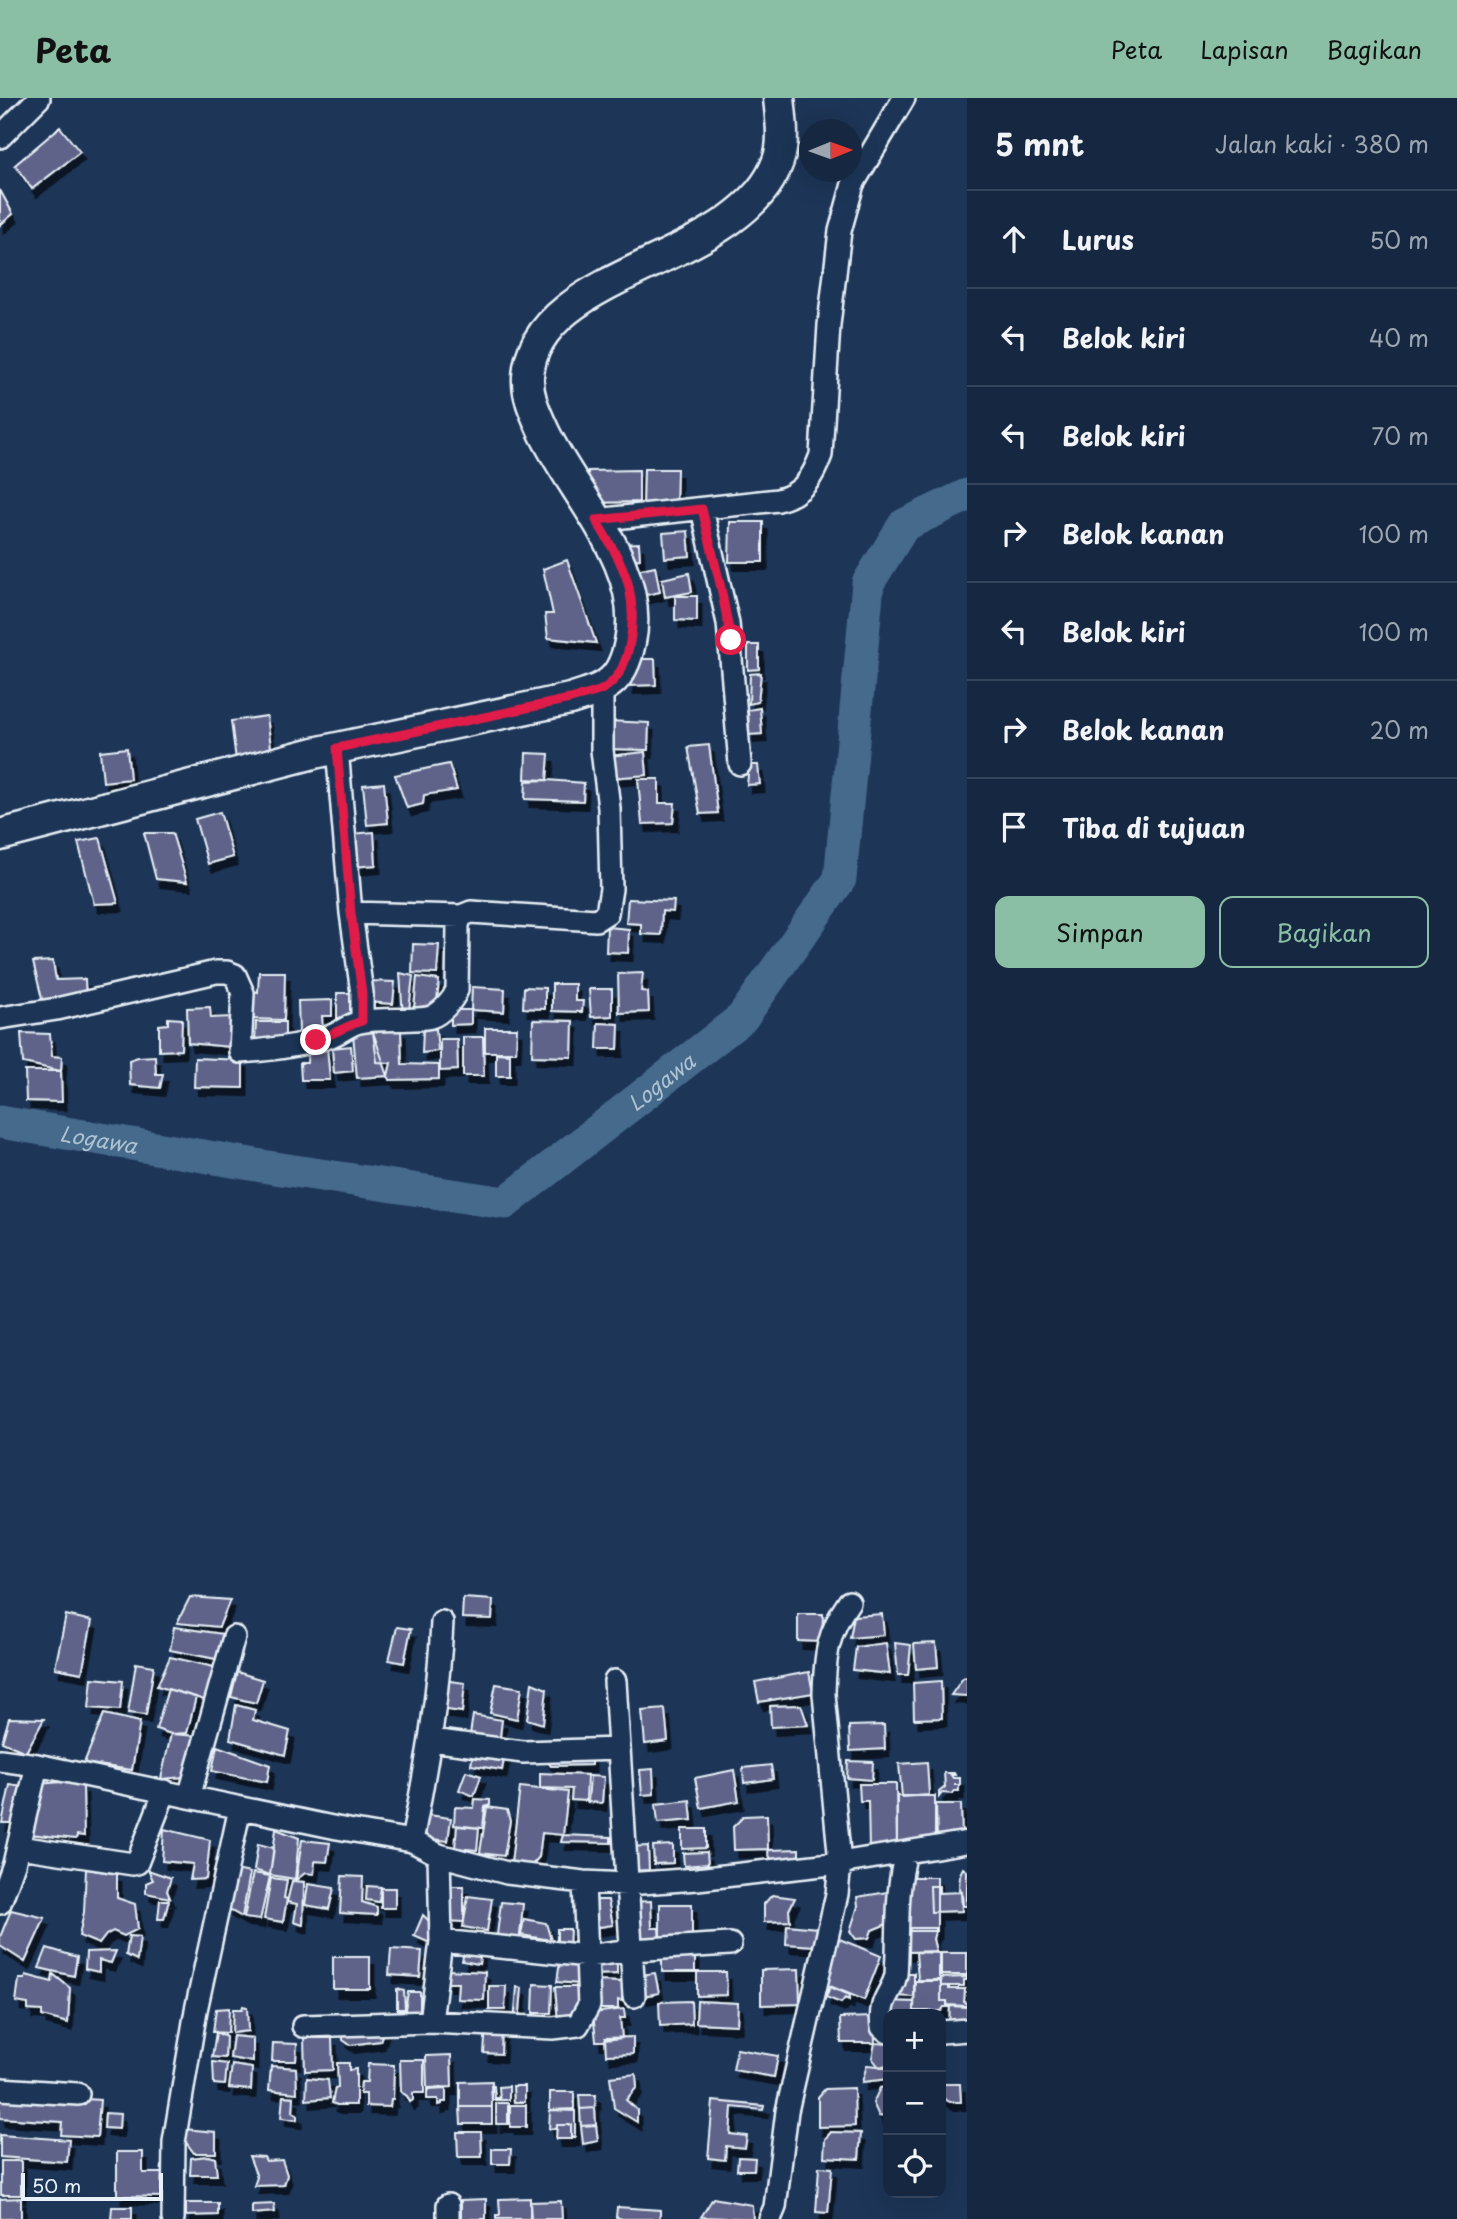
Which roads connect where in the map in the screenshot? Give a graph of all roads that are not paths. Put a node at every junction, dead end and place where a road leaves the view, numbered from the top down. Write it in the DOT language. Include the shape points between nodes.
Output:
graph roads {
  1 [pos="39,98"];
  2 [pos="779,98"];
  3 [pos="904,98"];
  4 [pos="0,137"];
  5 [pos="702,509"];
  6 [pos="596,520"];
  7 [pos="602,690"];
  8 [pos="337,748"];
  9 [pos="740,764"];
  10 [pos="0,835"];
  11 [pos="351,913"];
  12 [pos="461,916"];
  13 [pos="0,1018"];
  14 [pos="362,1021"];
  15 [pos="849,1602"];
  16 [pos="442,1622"];
  17 [pos="234,1637"];
  18 [pos="615,1681"];
  19 [pos="431,1740"];
  20 [pos="619,1749"];
  21 [pos="0,1760"];
  22 [pos="37,1765"];
  23 [pos="165,1791"];
  24 [pos="189,1797"];
  25 [pos="240,1808"];
  26 [pos="412,1841"];
  27 [pos="967,1842"];
  28 [pos="19,1847"];
  29 [pos="906,1853"];
  30 [pos="439,1855"];
  31 [pos="840,1863"];
  32 [pos="584,1882"];
  33 [pos="627,1884"];
  34 [pos="0,1903"];
  35 [pos="440,1941"];
  36 [pos="730,1944"];
  37 [pos="631,1950"];
  38 [pos="588,1956"];
  39 [pos="634,1996"];
  40 [pos="431,2022"];
  41 [pos="303,2026"];
  42 [pos="883,2028"];
  43 [pos="967,2031"];
  44 [pos="946,2032"];
  45 [pos="0,2089"];
  46 [pos="78,2094"];
  47 [pos="173,2219"];
  48 [pos="770,2219"];
  1 -- 4 [label="street"];
  2 -- 6 [label="main road" via="778,160 765,187 748,205 728,223 561,313 541,335 531,356 531,405"];
  3 -- 5 [label="street" via="853,184 839,231 821,454 815,472 785,499"];
  5 -- 6 [label="street"];
  5 -- 9 [label="street" via="728,622"];
  6 -- 7 [label="main road" via="623,569 632,612 627,658"];
  7 -- 8 [label="main road"];
  7 -- 12 [label="street" via="611,889 607,913 590,920 471,912"];
  8 -- 10 [label="main road"];
  8 -- 11 [label="street"];
  11 -- 12 [label="street"];
  11 -- 14 [label="street"];
  12 -- 14 [label="street" via="457,990 450,1002 431,1017"];
  13 -- 14 [label="street" via="227,972 235,975 243,993 240,1052 334,1035"];
  15 -- 31 [label="street" via="828,1640 824,1694"];
  16 -- 19 [label="street"];
  17 -- 24 [label="street"];
  18 -- 20 [label="street"];
  19 -- 20 [label="street" via="523,1752"];
  19 -- 26 [label="street"];
  20 -- 33 [label="street"];
  21 -- 22 [label="street"];
  22 -- 23 [label="street"];
  22 -- 28 [label="street"];
  23 -- 24 [label="street"];
  23 -- 28 [label="street" via="136,1863"];
  24 -- 25 [label="street"];
  25 -- 26 [label="street"];
  25 -- 47 [label="street" via="195,2010 174,2142"];
  26 -- 30 [label="street"];
  27 -- 29 [label="street"];
  28 -- 34 [label="street"];
  29 -- 31 [label="street"];
  29 -- 42 [label="street" via="900,1877 896,1978 883,2006"];
  30 -- 32 [label="street" via="507,1873"];
  30 -- 35 [label="street"];
  31 -- 33 [label="street"];
  31 -- 48 [label="street" via="837,1894 787,2111"];
  32 -- 33 [label="street"];
  32 -- 38 [label="street"];
  33 -- 37 [label="street"];
  35 -- 38 [label="street"];
  35 -- 40 [label="street"];
  36 -- 37 [label="street"];
  37 -- 38 [label="street"];
  37 -- 39 [label="street"];
  38 -- 40 [label="street" via="589,2005 578,2025 553,2028"];
  40 -- 41 [label="street"];
  43 -- 44 [label="street"];
  45 -- 46 [label="street"];
}
